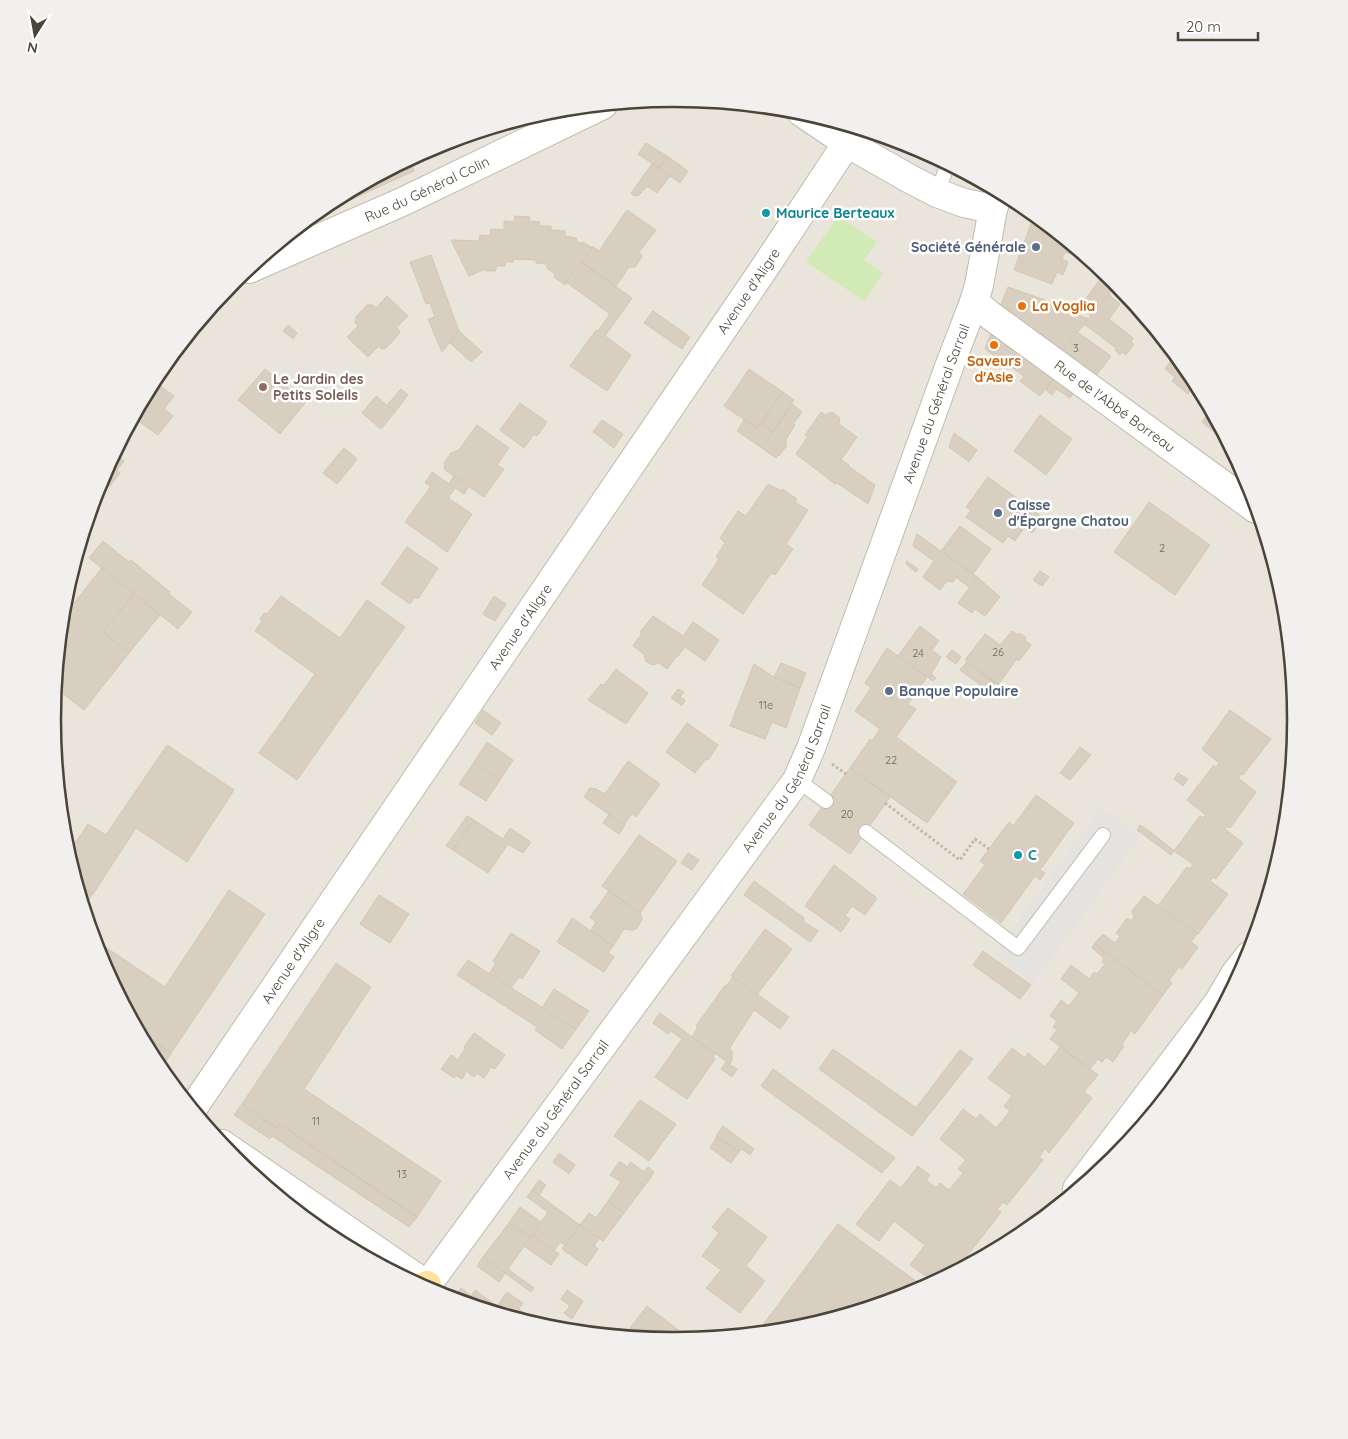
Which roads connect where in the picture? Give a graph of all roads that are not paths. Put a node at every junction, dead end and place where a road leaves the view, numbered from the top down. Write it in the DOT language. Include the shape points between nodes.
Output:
graph roads {
  1 [pos="585,114"];
  2 [pos="820,125"];
  3 [pos="847,143"];
  4 [pos="946,170"];
  5 [pos="937,193"];
  6 [pos="996,201"];
  7 [pos="271,258"];
  8 [pos="974,302"];
  9 [pos="1246,502"];
  10 [pos="798,780"];
  11 [pos="826,802"];
  12 [pos="866,832"];
  13 [pos="1103,835"];
  14 [pos="1208,1020"];
  15 [pos="196,1103"];
  16 [pos="1100,1160"];
  17 [pos="260,1170"];
  18 [pos="393,1263"];
  19 [pos="429,1281"];
  1 -- 7 [label="street, Rue du Général Colin" via="402,202"];
  2 -- 3 [label="street"];
  3 -- 5 [label="street"];
  3 -- 15 [label="street, Avenue d'Aligre"];
  4 -- 5 [label="lane"];
  5 -- 6 [label="street" via="964,202"];
  6 -- 8 [label="street, Avenue du Général Sarrail"];
  8 -- 9 [label="street, Rue de l'Abbé Borreau"];
  8 -- 10 [label="street, Avenue du Général Sarrail"];
  10 -- 11 [label="lane"];
  10 -- 19 [label="street, Avenue du Général Sarrail"];
  12 -- 13 [label="lane" via="1018,948"];
  14 -- 16 [label="street"];
  17 -- 18 [label="street"];
}
